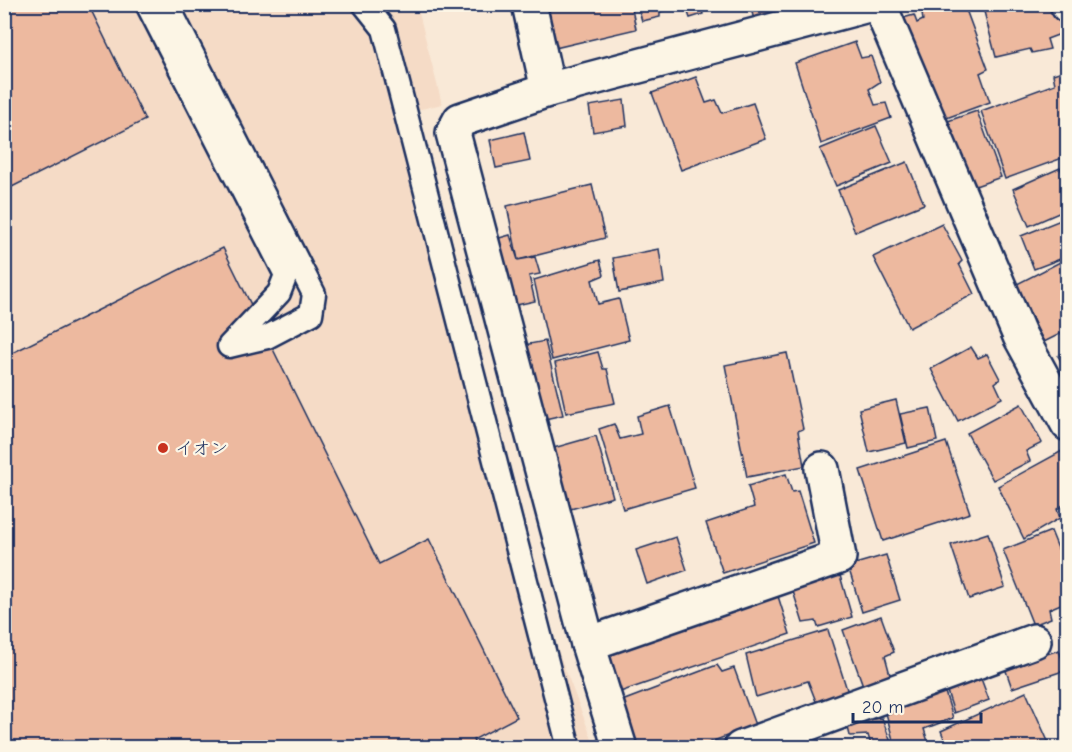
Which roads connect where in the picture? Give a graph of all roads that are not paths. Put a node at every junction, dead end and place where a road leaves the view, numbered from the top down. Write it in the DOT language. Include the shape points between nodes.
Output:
graph roads {
  1 [pos="147,4"];
  2 [pos="166,4"];
  3 [pos="364,4"];
  4 [pos="530,4"];
  5 [pos="872,4"];
  6 [pos="879,4"];
  7 [pos="548,90"];
  8 [pos="1068,424"];
  9 [pos="822,469"];
  10 [pos="1034,641"];
  11 [pos="588,644"];
  12 [pos="569,747"];
  13 [pos="621,747"];
  14 [pos="741,747"];
  1 -- 2 [label="lane" via="286,275 279,293 229,346 267,337 311,314 314,294"];
  3 -- 12 [label="lane" via="384,29"];
  4 -- 7 [label="street"];
  5 -- 7 [label="street"];
  6 -- 8 [label="street" via="1020,336"];
  7 -- 11 [label="street" via="460,120 453,133"];
  9 -- 11 [label="street" via="839,557"];
  10 -- 14 [label="street"];
  11 -- 13 [label="street"];
}
